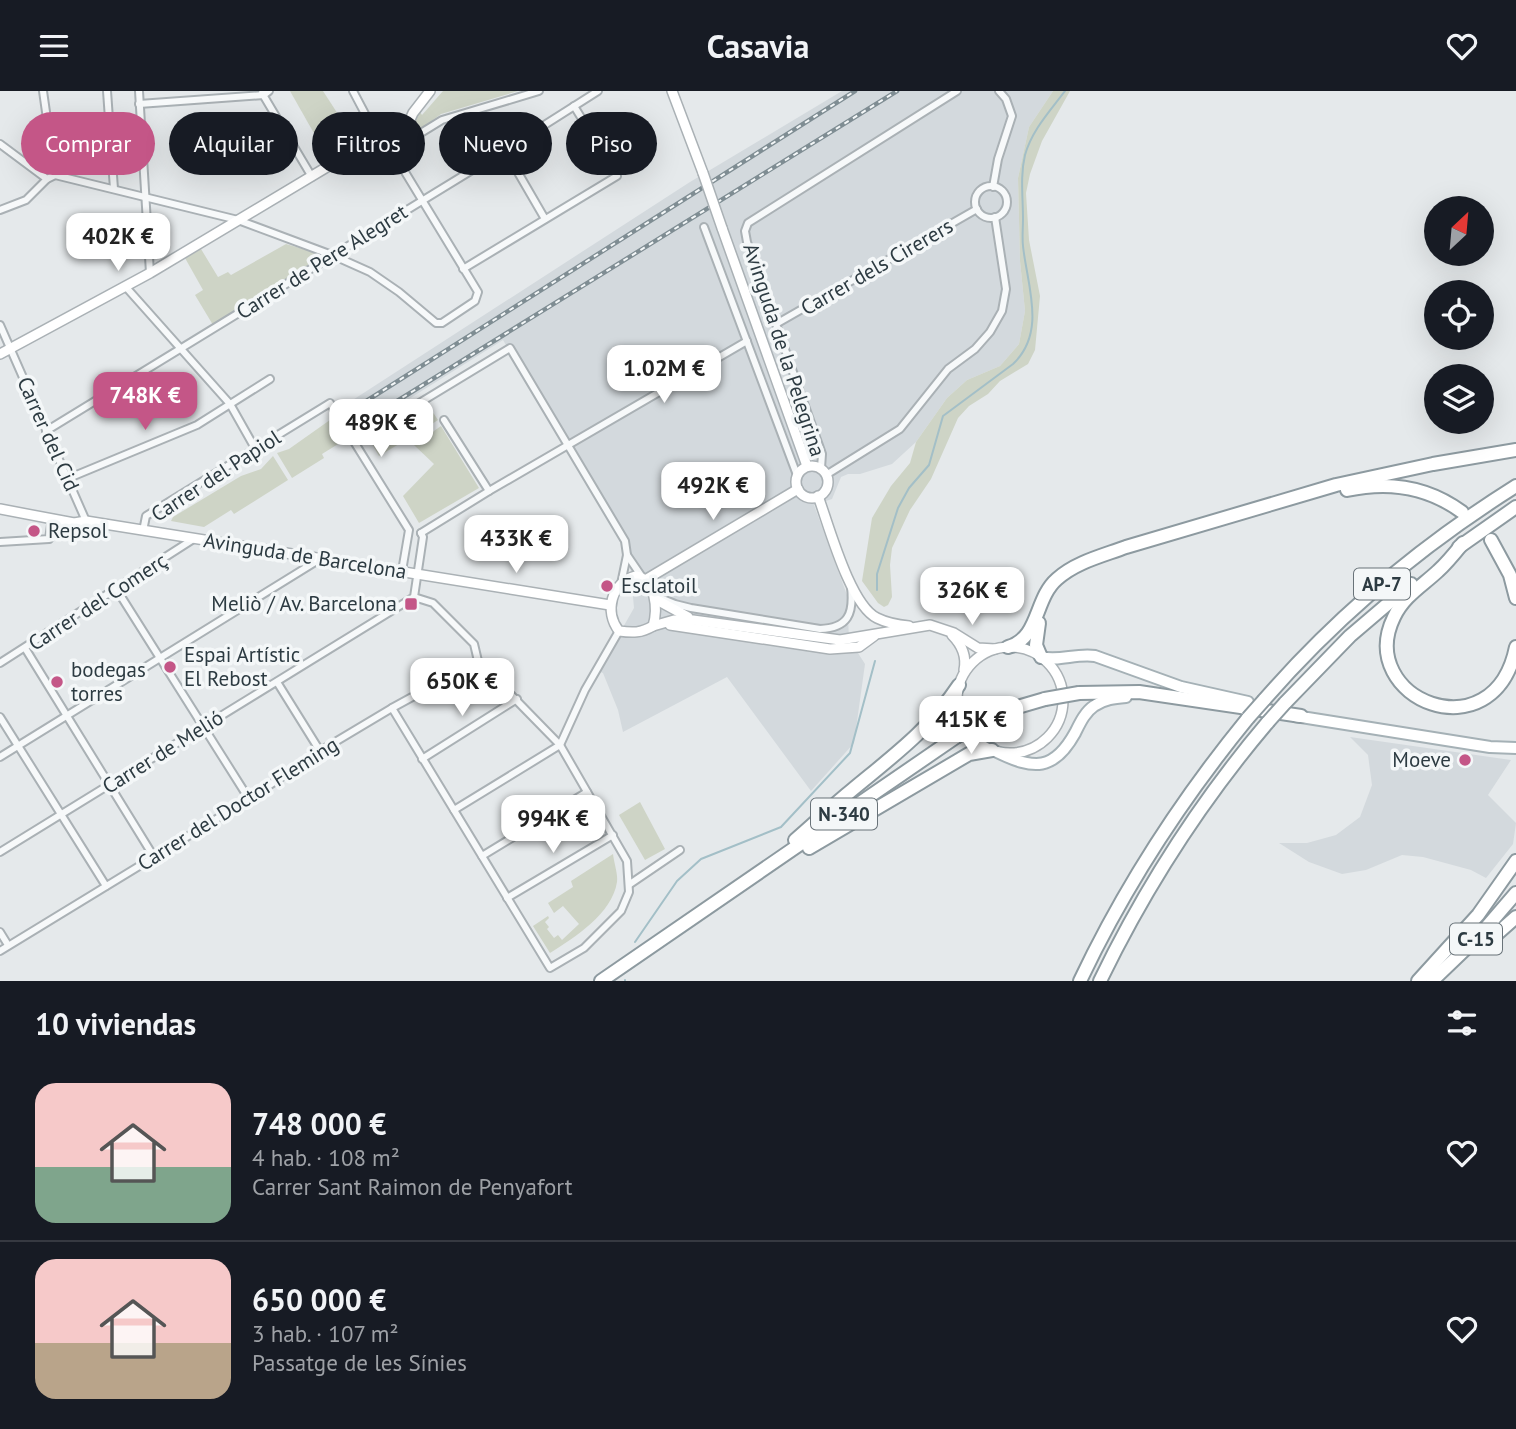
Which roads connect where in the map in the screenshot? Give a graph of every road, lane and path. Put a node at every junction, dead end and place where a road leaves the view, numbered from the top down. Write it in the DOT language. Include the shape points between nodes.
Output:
graph roads {
  1 [pos="43,91"];
  2 [pos="107,91"];
  3 [pos="139,91"];
  4 [pos="353,91"];
  5 [pos="430,91"];
  6 [pos="539,91"];
  7 [pos="597,91"];
  8 [pos="672,91"];
  9 [pos="957,91"];
  10 [pos="999,91"];
  11 [pos="265,92"];
  12 [pos="139,104"];
  13 [pos="574,106"];
  14 [pos="46,112"];
  15 [pos="364,112"];
  16 [pos="414,112"];
  17 [pos="552,120"];
  18 [pos="425,131"];
  19 [pos="0,144"];
  20 [pos="55,175"];
  21 [pos="315,175"];
  22 [pos="406,175"];
  23 [pos="464,175"];
  24 [pos="519,175"];
  25 [pos="312,177"];
  26 [pos="47,179"];
  27 [pos="993,187"];
  28 [pos="114,189"];
  29 [pos="145,198"];
  30 [pos="421,201"];
  31 [pos="977,209"];
  32 [pos="0,210"];
  33 [pos="995,217"];
  34 [pos="545,219"];
  35 [pos="239,220"];
  36 [pos="704,227"];
  37 [pos="332,255"];
  38 [pos="463,269"];
  39 [pos="150,273"];
  40 [pos="125,286"];
  41 [pos="776,324"];
  42 [pos="0,325"];
  43 [pos="747,341"];
  44 [pos="9,348"];
  45 [pos="181,349"];
  46 [pos="0,354"];
  47 [pos="271,379"];
  48 [pos="230,404"];
  49 [pos="444,421"];
  50 [pos="46,431"];
  51 [pos="355,442"];
  52 [pos="567,446"];
  53 [pos="256,450"];
  54 [pos="1516,450"];
  55 [pos="807,466"];
  56 [pos="824,471"];
  57 [pos="797,475"];
  58 [pos="69,478"];
  59 [pos="1516,487"];
  60 [pos="798,489"];
  61 [pos="489,491"];
  62 [pos="818,496"];
  63 [pos="1516,507"];
  64 [pos="0,509"];
  65 [pos="1462,512"];
  66 [pos="52,518"];
  67 [pos="86,521"];
  68 [pos="409,530"];
  69 [pos="143,531"];
  70 [pos="421,533"];
  71 [pos="195,538"];
  72 [pos="1491,540"];
  73 [pos="0,542"];
  74 [pos="1463,543"];
  75 [pos="627,555"];
  76 [pos="321,558"];
  77 [pos="402,571"];
  78 [pos="417,575"];
  79 [pos="644,579"];
  80 [pos="621,586"];
  81 [pos="851,586"];
  82 [pos="117,590"];
  83 [pos="414,597"];
  84 [pos="654,597"];
  85 [pos="1516,598"];
  86 [pos="610,605"];
  87 [pos="693,619"];
  88 [pos="655,625"];
  89 [pos="917,627"];
  90 [pos="946,630"];
  91 [pos="619,631"];
  92 [pos="876,635"];
  93 [pos="1516,647"];
  94 [pos="25,648"];
  95 [pos="1001,648"];
  96 [pos="1041,657"];
  97 [pos="160,658"];
  98 [pos="478,661"];
  99 [pos="0,663"];
  100 [pos="277,682"];
  101 [pos="960,682"];
  102 [pos="517,699"];
  103 [pos="391,708"];
  104 [pos="66,716"];
  105 [pos="1301,716"];
  106 [pos="0,717"];
  107 [pos="204,727"];
  108 [pos="560,745"];
  109 [pos="18,747"];
  110 [pos="1490,747"];
  111 [pos="1516,748"];
  112 [pos="320,751"];
  113 [pos="995,751"];
  114 [pos="1516,754"];
  115 [pos="0,758"];
  116 [pos="422,759"];
  117 [pos="108,786"];
  118 [pos="587,792"];
  119 [pos="249,799"];
  120 [pos="454,810"];
  121 [pos="61,815"];
  122 [pos="614,835"];
  123 [pos="680,850"];
  124 [pos="0,852"];
  125 [pos="482,856"];
  126 [pos="154,857"];
  127 [pos="1516,860"];
  128 [pos="630,884"];
  129 [pos="106,886"];
  130 [pos="733,891"];
  131 [pos="1516,893"];
  132 [pos="507,898"];
  133 [pos="1516,905"];
  134 [pos="1516,918"];
  135 [pos="0,932"];
  136 [pos="1482,944"];
  137 [pos="8,946"];
  138 [pos="0,951"];
  139 [pos="601,981"];
  140 [pos="1080,981"];
  141 [pos="1100,981"];
  142 [pos="1418,981"];
  143 [pos="1432,981"];
  144 [pos="1442,981"];
  1 -- 14 [label="street"];
  2 -- 28 [label="street"];
  3 -- 12 [label="street"];
  4 -- 15 [label="street"];
  5 -- 16 [label="street"];
  6 -- 18 [label="street" via="442,120"];
  7 -- 13 [label="street, Carrer de Pere Alegret"];
  8 -- 55 [label="street, Avinguda de la Pelegrina, bridge"];
  9 -- 41 [label="street, Avinguda de la Pelegrina" via="748,223 747,242"];
  10 -- 27 [label="street" via="1012,116"];
  11 -- 12 [label="street"];
  11 -- 25 [label="street"];
  12 -- 29 [label="street"];
  13 -- 17 [label="street, Carrer de Pere Alegret"];
  13 -- 34 [label="street" via="617,176"];
  19 -- 26 [label="street"];
  20 -- 26 [label="street"];
  20 -- 28 [label="street"];
  21 -- 25 [label="street"];
  22 -- 30 [label="street"];
  23 -- 30 [label="street, Carrer de Pere Alegret"];
  24 -- 34 [label="street"];
  25 -- 35 [label="street"];
  26 -- 32 [label="street" via="26,200"];
  27 -- 31 [label="street" via="980,191"];
  27 -- 33 [label="street" via="1007,200 1004,211"];
  28 -- 29 [label="street"];
  29 -- 35 [label="street"];
  29 -- 39 [label="street"];
  30 -- 37 [label="street, Carrer de Pere Alegret"];
  30 -- 38 [label="street"];
  31 -- 33 [label="street" via="987,218"];
  31 -- 41 [label="street, Carrer dels Cirerers"];
  33 -- 56 [label="street" via="1006,289 1002,311 990,332 948,369 900,429"];
  34 -- 38 [label="street"];
  35 -- 37 [label="street"];
  35 -- 39 [label="street"];
  36 -- 43 [label="street, Avinguda de la Pelegrina"];
  37 -- 38 [label="street" via="370,272 436,323 474,301 478,292"];
  37 -- 45 [label="street, Carrer de Pere Alegret"];
  39 -- 40 [label="street"];
  40 -- 44 [label="street"];
  40 -- 45 [label="street"];
  41 -- 56 [label="street, Avinguda de la Pelegrina" via="822,453"];
  42 -- 44 [label="street, Carrer del Cid"];
  43 -- 52 [label="street"];
  43 -- 57 [label="street, Avinguda de la Pelegrina"];
  44 -- 46 [label="street"];
  44 -- 50 [label="street, Carrer del Cid"];
  45 -- 48 [label="street"];
  45 -- 50 [label="street, Carrer de Pere Alegret"];
  47 -- 48 [label="street"];
  48 -- 53 [label="street"];
  48 -- 58 [label="street" via="197,425"];
  49 -- 61 [label="street"];
  50 -- 58 [label="street, Carrer del Cid"];
  51 -- 52 [label="street" via="510,348"];
  51 -- 53 [label="street, Carrer del Papiol" via="330,403"];
  51 -- 68 [label="street"];
  52 -- 61 [label="street"];
  52 -- 75 [label="street" via="625,541"];
  53 -- 69 [label="street, Carrer del Papiol" via="146,516"];
  54 -- 95 [label="highway" via="1336,485 1091,559 1055,580 1028,634 1019,643"];
  55 -- 56 [label="street"];
  55 -- 57 [label="street"];
  56 -- 62 [label="street" via="827,487"];
  57 -- 60 [label="street"];
  58 -- 67 [label="street, Carrer del Cid"];
  59 -- 140 [label="highway, AP-7, bridge" via="1377,588 1264,699 1155,844"];
  60 -- 62 [label="street" via="805,496"];
  60 -- 79 [label="street"];
  61 -- 70 [label="street"];
  62 -- 81 [label="street"];
  63 -- 74 [label="highway, AP-7"];
  64 -- 66 [label="street, Avinguda de Barcelona"];
  65 -- 96 [label="highway" via="1415,489 1355,488 1205,528 1116,558 1079,572 1054,596 1036,638"];
  66 -- 67 [label="street, Avinguda de Barcelona"];
  66 -- 73 [label="street" via="49,540"];
  67 -- 69 [label="street, Avinguda de Barcelona"];
  68 -- 70 [label="street"];
  68 -- 77 [label="street"];
  69 -- 71 [label="street, Avinguda de Barcelona"];
  70 -- 78 [label="street"];
  71 -- 76 [label="street, Avinguda de Barcelona"];
  71 -- 82 [label="street, Carrer del Comerç"];
  72 -- 85 [label="highway" via="1505,563"];
  74 -- 93 [label="highway" via="1395,614 1388,639 1393,669 1404,687 1420,699 1437,706 1465,706 1484,699 1499,686"];
  74 -- 141 [label="highway, AP-7, bridge" via="1375,614 1268,722 1164,863"];
  75 -- 79 [label="street"];
  75 -- 80 [label="street"];
  76 -- 77 [label="street, Avinguda de Barcelona"];
  76 -- 97 [label="street"];
  77 -- 78 [label="street, Avinguda de Barcelona"];
  78 -- 83 [label="street"];
  78 -- 86 [label="street, Avinguda de Barcelona"];
  79 -- 80 [label="street" via="629,577"];
  79 -- 84 [label="street"];
  80 -- 86 [label="street"];
  81 -- 84 [label="street" via="852,608 844,622 820,629 691,608"];
  81 -- 89 [label="street" via="875,618"];
  82 -- 94 [label="street, Carrer del Comerç"];
  82 -- 97 [label="street"];
  83 -- 98 [label="street" via="442,611 474,644"];
  83 -- 100 [label="street, Carrer de Melió"];
  84 -- 87 [label="street"];
  84 -- 88 [label="street"];
  86 -- 91 [label="street" via="611,619"];
  87 -- 88 [label="street"];
  87 -- 92 [label="street" via="825,640"];
  88 -- 91 [label="street" via="634,633"];
  88 -- 92 [label="street" via="830,649 859,647"];
  89 -- 90 [label="street"];
  89 -- 92 [label="street"];
  90 -- 95 [label="street" via="978,648"];
  90 -- 101 [label="street" via="965,655"];
  91 -- 108 [label="street"];
  94 -- 99 [label="street, Carrer del Comerç"];
  94 -- 104 [label="street"];
  95 -- 96 [label="street" via="1026,649"];
  95 -- 101 [label="street" via="973,662"];
  96 -- 105 [label="main road" via="1095,656 1194,691"];
  96 -- 113 [label="street" via="1054,669 1062,690 1059,723 1036,747 1014,754"];
  97 -- 104 [label="street"];
  97 -- 107 [label="street"];
  98 -- 102 [label="street"];
  98 -- 103 [label="street, Carrer del Doctor Fleming"];
  100 -- 107 [label="street, Carrer de Melió"];
  100 -- 112 [label="street"];
  101 -- 113 [label="street" via="958,711 965,729"];
  101 -- 130 [label="highway" via="936,716 907,745"];
  102 -- 108 [label="street"];
  102 -- 116 [label="street"];
  103 -- 112 [label="street, Carrer del Doctor Fleming"];
  103 -- 116 [label="street"];
  104 -- 109 [label="street"];
  104 -- 117 [label="street"];
  105 -- 110 [label="main road, N-340"];
  105 -- 113 [label="main road" via="1120,698 1092,708 1051,761 1028,765"];
  105 -- 130 [label="highway, N-340, bridge" via="1139,692 1079,693 1014,708 956,737"];
  106 -- 109 [label="street"];
  107 -- 117 [label="street, Carrer de Melió"];
  107 -- 119 [label="street"];
  108 -- 118 [label="street"];
  108 -- 120 [label="street"];
  109 -- 115 [label="street"];
  109 -- 121 [label="street"];
  110 -- 111 [label="main road, N-340"];
  110 -- 114 [label="main road, N-340"];
  112 -- 119 [label="street, Carrer del Doctor Fleming"];
  113 -- 130 [label="highway" via="964,757"];
  116 -- 120 [label="street"];
  117 -- 121 [label="street, Carrer de Melió"];
  117 -- 126 [label="street"];
  118 -- 122 [label="street"];
  118 -- 125 [label="street"];
  119 -- 126 [label="street, Carrer del Doctor Fleming"];
  120 -- 125 [label="street"];
  121 -- 124 [label="street, Carrer de Melió"];
  121 -- 129 [label="street"];
  122 -- 128 [label="street" via="627,861"];
  122 -- 132 [label="street"];
  123 -- 128 [label="street"];
  125 -- 132 [label="street"];
  126 -- 129 [label="street, Carrer del Doctor Fleming"];
  127 -- 142 [label="highway" via="1478,915"];
  128 -- 132 [label="street" via="621,911 584,948 550,968"];
  129 -- 137 [label="street, Carrer del Doctor Fleming"];
  130 -- 139 [label="highway, N-340"];
  131 -- 143 [label="highway, C-15"];
  133 -- 136 [label="highway, C-15"];
  134 -- 136 [label="highway"];
  135 -- 137 [label="street"];
  136 -- 144 [label="highway, C-15"];
  137 -- 138 [label="street, Carrer del Doctor Fleming"];
}
